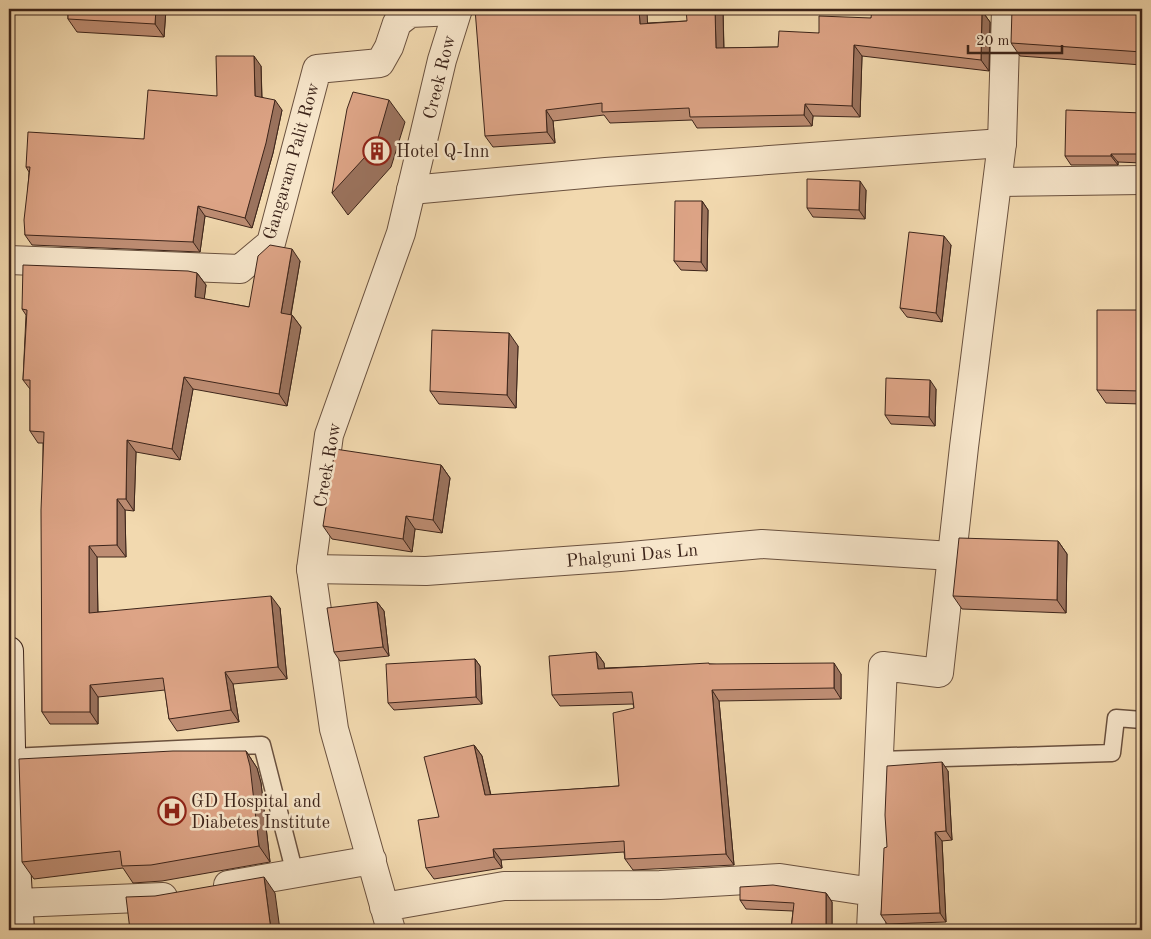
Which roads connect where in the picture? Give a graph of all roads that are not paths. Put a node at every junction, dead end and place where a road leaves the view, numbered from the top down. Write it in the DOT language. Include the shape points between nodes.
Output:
graph roads {
  1 [pos="1006,9"];
  2 [pos="457,10"];
  3 [pos="1002,143"];
  4 [pos="1142,180"];
  5 [pos="998,182"];
  6 [pos="411,190"];
  7 [pos="9,260"];
  8 [pos="952,556"];
  9 [pos="311,569"];
  10 [pos="9,651"];
  11 [pos="1142,720"];
  12 [pos="11,757"];
  13 [pos="878,760"];
  14 [pos="10,796"];
  15 [pos="372,860"];
  16 [pos="295,874"];
  17 [pos="873,892"];
  18 [pos="18,903"];
  19 [pos="388,918"];
  20 [pos="20,930"];
  21 [pos="871,930"];
  1 -- 3 [label="street"];
  2 -- 6 [label="street, Creek Row"];
  2 -- 7 [label="street, Gangaram Palit Row" via="410,13 397,23 380,63 317,69 271,242 240,269"];
  3 -- 5 [label="street"];
  3 -- 6 [label="street"];
  4 -- 5 [label="street"];
  5 -- 8 [label="street"];
  6 -- 9 [label="street, Creek Row" via="401,233 329,435"];
  8 -- 9 [label="street, Phalguni Das Ln" via="762,544 426,570"];
  8 -- 13 [label="street" via="939,674 883,666"];
  9 -- 15 [label="street, Creek Row" via="334,730"];
  10 -- 12 [label="street"];
  11 -- 13 [label="lane" via="1116,718 1112,753"];
  12 -- 14 [label="street"];
  12 -- 16 [label="lane" via="262,744"];
  13 -- 17 [label="street"];
  14 -- 18 [label="street"];
  15 -- 16 [label="street"];
  15 -- 19 [label="street, Creek Row"];
  16 -- 18 [label="street" via="164,897"];
  17 -- 19 [label="street" via="780,878 660,885 504,886"];
  17 -- 21 [label="street"];
  18 -- 20 [label="street"];
}
